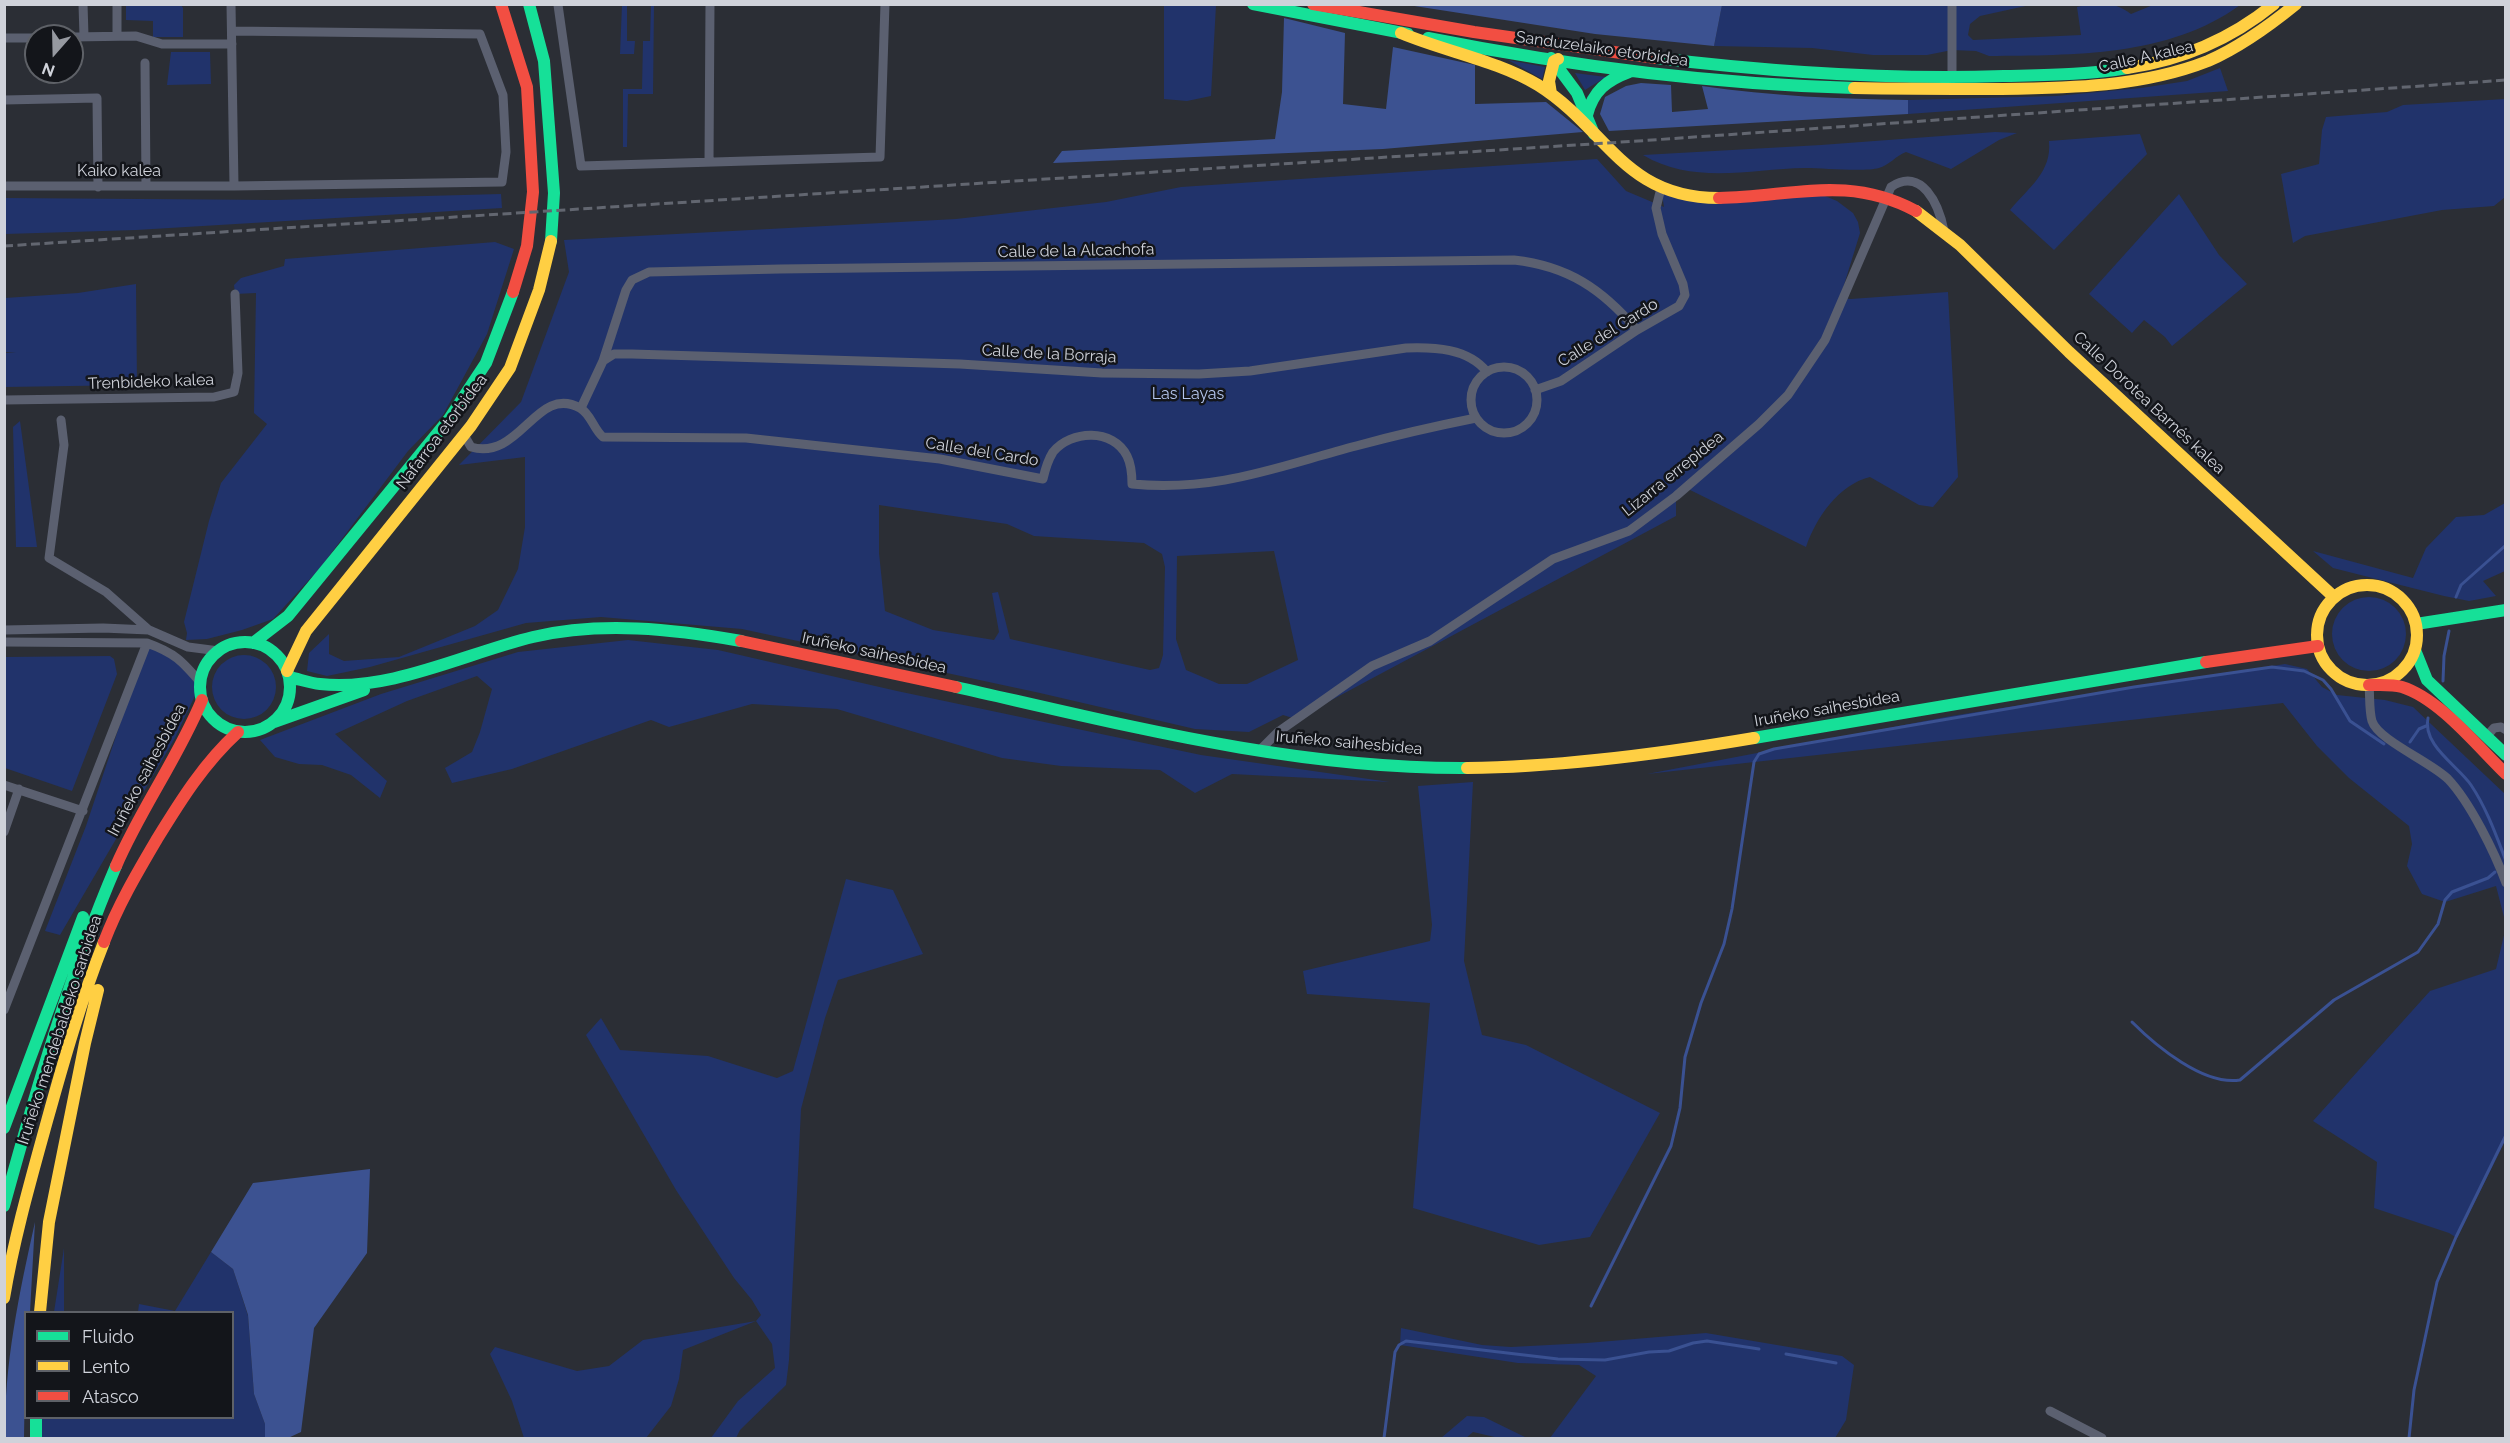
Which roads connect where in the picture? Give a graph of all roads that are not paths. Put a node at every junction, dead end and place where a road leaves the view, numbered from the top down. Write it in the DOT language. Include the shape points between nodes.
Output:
graph roads {
  1 [pos="83,4"];
  2 [pos="117,4"];
  3 [pos="231,4"];
  4 [pos="501,4"];
  5 [pos="529,4"];
  6 [pos="710,4"];
  7 [pos="885,4"];
  8 [pos="1253,4"];
  9 [pos="1313,4"];
  10 [pos="1952,4"];
  11 [pos="2274,4"];
  12 [pos="2296,4"];
  13 [pos="558,5"];
  14 [pos="84,24"];
  15 [pos="1403,27"];
  16 [pos="232,31"];
  17 [pos="84,36"];
  18 [pos="117,36"];
  19 [pos="4,38"];
  20 [pos="24,38"];
  21 [pos="232,45"];
  22 [pos="1554,61"];
  23 [pos="145,63"];
  24 [pos="1691,63"];
  25 [pos="1633,70"];
  26 [pos="1951,84"];
  27 [pos="1596,91"];
  28 [pos="1556,97"];
  29 [pos="1578,98"];
  30 [pos="4,100"];
  31 [pos="1587,115"];
  32 [pos="1594,135"];
  33 [pos="709,162"];
  34 [pos="4,186"];
  35 [pos="146,186"];
  36 [pos="234,186"];
  37 [pos="98,187"];
  38 [pos="1661,188"];
  39 [pos="1885,197"];
  40 [pos="1944,231"];
  41 [pos="235,294"];
  42 [pos="1637,330"];
  43 [pos="603,361"];
  44 [pos="1487,372"];
  45 [pos="1535,390"];
  46 [pos="4,400"];
  47 [pos="581,408"];
  48 [pos="1476,418"];
  49 [pos="61,420"];
  50 [pos="464,435"];
  51 [pos="2334,597"];
  52 [pos="2505,610"];
  53 [pos="2416,624"];
  54 [pos="4,630"];
  55 [pos="149,630"];
  56 [pos="4,642"];
  57 [pos="147,643"];
  58 [pos="253,643"];
  59 [pos="2318,646"];
  60 [pos="2415,650"];
  61 [pos="219,651"];
  62 [pos="288,674"];
  63 [pos="386,680"];
  64 [pos="201,683"];
  65 [pos="2369,685"];
  66 [pos="202,700"];
  67 [pos="274,722"];
  68 [pos="2505,730"];
  69 [pos="238,732"];
  70 [pos="2486,737"];
  71 [pos="1259,751"];
  72 [pos="2505,755"];
  73 [pos="2505,774"];
  74 [pos="4,785"];
  75 [pos="19,789"];
  76 [pos="83,811"];
  77 [pos="4,832"];
  78 [pos="151,849"];
  79 [pos="120,856"];
  80 [pos="2505,883"];
  81 [pos="4,1010"];
  82 [pos="4,1128"];
  83 [pos="4,1206"];
  84 [pos="4,1298"];
  85 [pos="40,1311"];
  86 [pos="2050,1411"];
  87 [pos="2102,1438"];
  1 -- 14 [label="street"];
  2 -- 18 [label="street"];
  3 -- 16 [label="street"];
  4 -- 58 [label="main road, Nafarroa etorbidea" via="527,87 533,192 527,246 509,306 486,363 449,419 288,616"];
  5 -- 50 [label="main road, Nafarroa etorbidea" via="544,61 554,193 552,236 539,290 510,368"];
  6 -- 33 [label="street"];
  7 -- 33 [label="street" via="880,157"];
  8 -- 15 [label="main road, Sanduzelaiko etorbidea"];
  9 -- 15 [label="main road, Sanduzelaiko etorbidea"];
  10 -- 26 [label="street"];
  11 -- 26 [label="main road, Calle A kalea" via="2219,41 2136,67"];
  12 -- 26 [label="main road, Calle A kalea" via="2261,32 2196,65 2124,82 2072,88"];
  13 -- 33 [label="street" via="581,166"];
  15 -- 22 [label="main road, Sanduzelaiko etorbidea"];
  15 -- 24 [label="main road, Sanduzelaiko etorbidea"];
  15 -- 28 [label="main road" via="1430,46 1502,67"];
  16 -- 21 [label="street"];
  16 -- 36 [label="street, Kaiko kalea" via="480,34 503,95 506,152 502,182"];
  17 -- 18 [label="street"];
  18 -- 21 [label="street" via="136,36 162,44"];
  19 -- 20 [label="street"];
  21 -- 36 [label="street"];
  22 -- 24 [label="main road" via="1570,52 1659,64"];
  22 -- 25 [label="main road, Sanduzelaiko etorbidea"];
  22 -- 28 [label="main road" via="1549,74"];
  22 -- 29 [label="main road"];
  23 -- 35 [label="street"];
  24 -- 26 [label="main road, Sanduzelaiko etorbidea"];
  25 -- 26 [label="main road, Sanduzelaiko etorbidea" via="1812,86"];
  25 -- 27 [label="main road" via="1614,77"];
  27 -- 29 [label="main road"];
  27 -- 31 [label="main road"];
  28 -- 29 [label="main road"];
  28 -- 32 [label="main road"];
  29 -- 31 [label="main road"];
  30 -- 37 [label="street" via="97,98"];
  31 -- 32 [label="main road"];
  32 -- 38 [label="main road" via="1632,172"];
  34 -- 37 [label="street, Kaiko kalea"];
  35 -- 36 [label="street, Kaiko kalea"];
  35 -- 37 [label="street, Kaiko kalea"];
  38 -- 39 [label="main road" via="1724,199 1811,190"];
  38 -- 42 [label="street, Calle del Cardo" via="1658,217 1685,295 1679,306"];
  39 -- 40 [label="main road" via="1909,207"];
  39 -- 40 [label="street" via="1891,186 1903,180 1921,185 1941,216"];
  39 -- 71 [label="street, Lizarra errepidea" via="1826,340 1808,368 1788,395 1708,469 1629,531 1553,559 1430,641 1372,666 1278,732"];
  40 -- 51 [label="main road, Calle Dorotea Barnés kalea"];
  41 -- 46 [label="street, Trenbideko kalea" via="238,373 234,393 214,397"];
  42 -- 43 [label="street, Calle de la Alcachofa" via="1589,284 1559,270 1514,260 682,271 649,272 632,280"];
  42 -- 45 [label="street, Calle del Cardo" via="1561,381"];
  43 -- 44 [label="street, Calle de la Borraja" via="614,354 632,354 1199,374 1428,347 1461,353"];
  43 -- 47 [label="street, Calle de la Alcachofa"];
  44 -- 45 [label="street" via="1496,368 1515,369 1531,381"];
  44 -- 48 [label="street" via="1473,387 1472,408"];
  45 -- 48 [label="street" via="1537,400 1532,419 1515,431 1497,432"];
  47 -- 48 [label="street, Calle del Cardo" via="603,437 746,438 940,459 1042,479 1059,446 1080,436 1100,436 1113,441 1127,456 1132,484 1151,486 1230,481"];
  47 -- 50 [label="street" via="557,404 544,410 504,445 482,450 471,447"];
  49 -- 55 [label="street" via="64,445 49,558 106,592"];
  50 -- 62 [label="main road, Nafarroa etorbidea" via="306,631"];
  51 -- 53 [label="main road" via="2350,588 2383,587 2410,608"];
  51 -- 59 [label="main road" via="2320,619"];
  52 -- 53 [label="main road"];
  53 -- 60 [label="main road"];
  54 -- 55 [label="street"];
  55 -- 61 [label="street" via="188,647"];
  56 -- 57 [label="street"];
  57 -- 64 [label="street" via="182,660"];
  57 -- 76 [label="street"];
  58 -- 61 [label="main road"];
  58 -- 62 [label="main road" via="279,658"];
  59 -- 65 [label="main road" via="2337,674"];
  59 -- 71 [label="main road, Iruñeko saihesbidea" via="1615,759 1446,768"];
  60 -- 65 [label="main road" via="2398,675"];
  60 -- 70 [label="main road" via="2427,680"];
  61 -- 64 [label="main road" via="203,671"];
  62 -- 63 [label="main road, Iruñeko saihesbidea" via="304,683 344,687"];
  62 -- 67 [label="main road" via="288,702"];
  63 -- 67 [label="main road, Iruñeko saihesbidea"];
  63 -- 71 [label="main road, Iruñeko saihesbidea" via="507,642 618,628 669,631 775,648"];
  64 -- 66 [label="main road"];
  65 -- 73 [label="main road" via="2400,686 2414,692"];
  65 -- 80 [label="street" via="2372,722 2381,734 2437,768 2450,782 2486,838"];
  66 -- 69 [label="main road" via="216,721"];
  66 -- 79 [label="main road, Iruñeko saihesbidea" via="191,731"];
  67 -- 69 [label="main road" via="252,732"];
  68 -- 70 [label="street" via="2494,728"];
  69 -- 78 [label="main road" via="217,750 188,787"];
  70 -- 72 [label="main road"];
  74 -- 75 [label="street"];
  75 -- 76 [label="street"];
  75 -- 77 [label="street"];
  76 -- 81 [label="street"];
  78 -- 84 [label="main road, Iruñeko mendebaldeko sarbidea" via="118,904 93,972 31,1176"];
  78 -- 85 [label="main road" via="104,967 85,1043 49,1222"];
  79 -- 82 [label="main road" via="97,885 72,943"];
  79 -- 83 [label="main road, Iruñeko mendebaldeko sarbidea" via="78,959"];
  86 -- 87 [label="street"];
}
